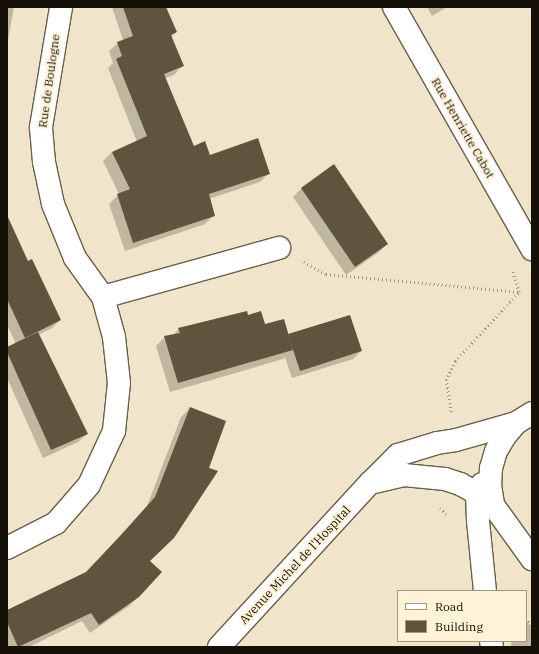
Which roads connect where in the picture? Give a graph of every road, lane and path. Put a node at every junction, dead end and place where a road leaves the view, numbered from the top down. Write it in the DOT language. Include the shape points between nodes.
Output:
graph roads {
  1 [pos="61,7"];
  2 [pos="394,7"];
  3 [pos="279,248"];
  4 [pos="532,249"];
  5 [pos="518,266"];
  6 [pos="103,297"];
  7 [pos="527,413"];
  8 [pos="370,483"];
  9 [pos="485,499"];
  10 [pos="7,548"];
  11 [pos="532,559"];
  12 [pos="485,590"];
  13 [pos="219,647"];
  1 -- 6 [label="street, Rue de Boulogne" via="41,127 44,162 53,204 75,258"];
  2 -- 4 [label="street, Rue Henriette Cabot"];
  3 -- 5 [label="path" via="326,274 519,292 511,269"];
  3 -- 6 [label="street"];
  6 -- 10 [label="street, Rue de Boulogne" via="114,337 119,383 114,431 89,485 56,523"];
  7 -- 8 [label="street, Avenue Michel de l'Hospital" via="456,440 398,455"];
  7 -- 9 [label="street" via="505,436 496,451"];
  8 -- 9 [label="street" via="404,475 445,479 460,484"];
  8 -- 13 [label="street, Avenue Michel de l'Hospital"];
  9 -- 11 [label="street"];
  9 -- 12 [label="street" via="478,522"];
}
